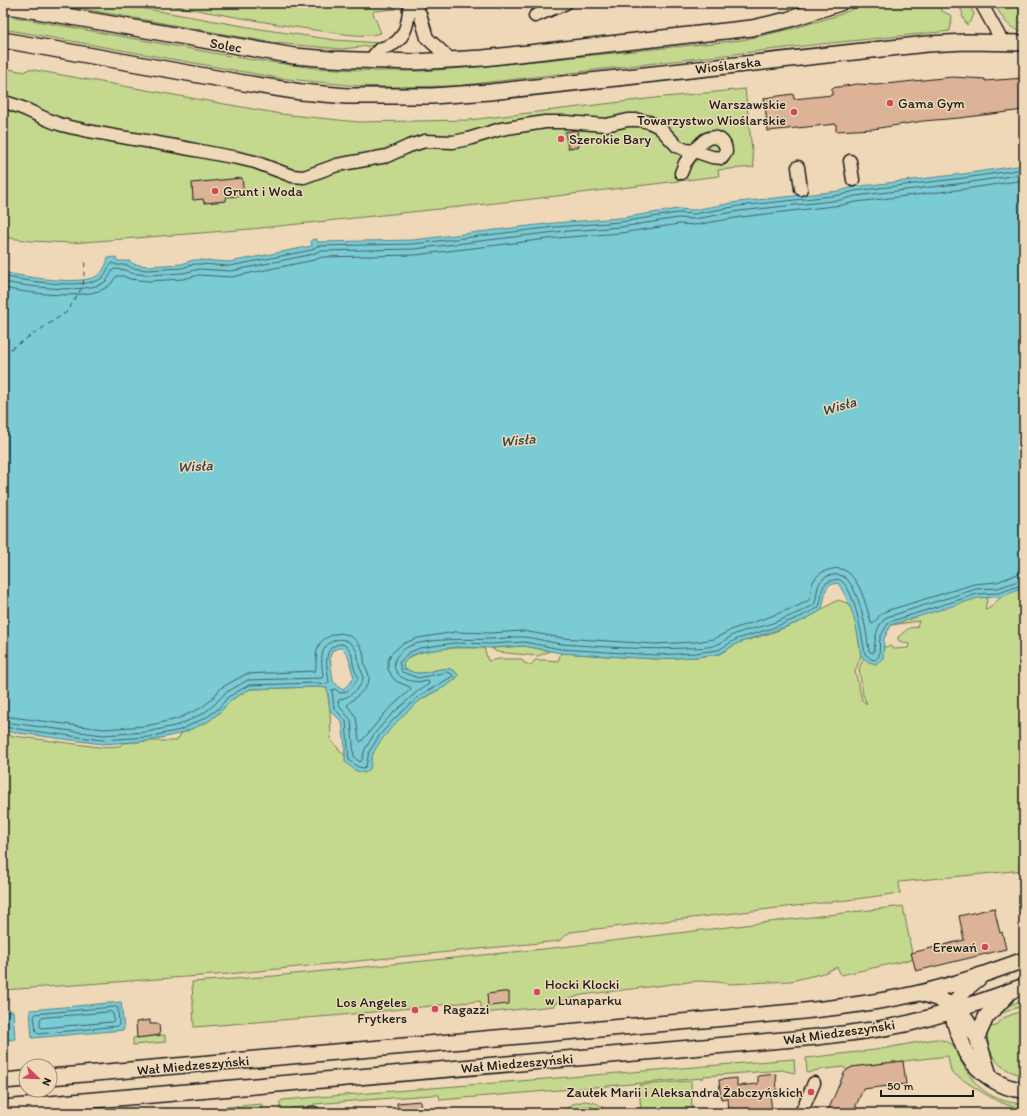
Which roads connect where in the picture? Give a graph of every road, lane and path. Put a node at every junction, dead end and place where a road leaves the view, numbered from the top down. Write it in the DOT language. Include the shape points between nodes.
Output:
graph roads {
  1 [pos="410,3"];
  2 [pos="414,3"];
  3 [pos="566,3"];
  4 [pos="840,3"];
  5 [pos="981,3"];
  6 [pos="3,5"];
  7 [pos="535,16"];
  8 [pos="3,40"];
  9 [pos="1003,43"];
  10 [pos="1024,43"];
  11 [pos="370,60"];
  12 [pos="451,60"];
  13 [pos="5,102"];
  14 [pos="850,161"];
  15 [pos="798,167"];
  16 [pos="681,172"];
  17 [pos="853,180"];
  18 [pos="801,189"];
  19 [pos="1024,960"];
  20 [pos="983,975"];
  21 [pos="1018,988"];
  22 [pos="921,993"];
  23 [pos="956,1008"];
  24 [pos="926,1018"];
  25 [pos="958,1031"];
  26 [pos="974,1045"];
  27 [pos="58,1076"];
  28 [pos="18,1080"];
  29 [pos="3,1081"];
  30 [pos="814,1083"];
  31 [pos="1024,1090"];
  32 [pos="3,1108"];
  33 [pos="801,1113"];
  1 -- 11 [label="street" via="405,30 400,38 379,50"];
  2 -- 12 [label="street" via="427,38"];
  3 -- 7 [label="street"];
  4 -- 12 [label="main road" via="752,28"];
  5 -- 9 [label="street"];
  6 -- 11 [label="main road, Solec" via="279,54"];
  8 -- 9 [label="main road, Wioślarska" via="288,90 346,96 432,96 533,88 927,44"];
  9 -- 10 [label="main road, Wioślarska"];
  11 -- 12 [label="main road, Solec"];
  13 -- 16 [label="street" via="66,126 238,158 298,177 337,165 387,156 425,142 453,142 501,129 545,122 606,126 638,120 659,127 677,146 694,151"];
  14 -- 17 [label="street"];
  15 -- 18 [label="street"];
  19 -- 20 [label="main road, Wał Miedzeszyński"];
  20 -- 22 [label="main road, Wał Miedzeszyński"];
  20 -- 23 [label="main road" via="961,995"];
  21 -- 23 [label="main road, Wał Miedzeszyński"];
  21 -- 26 [label="main road" via="996,1005 986,1017"];
  22 -- 23 [label="main road"];
  22 -- 27 [label="main road, Wał Miedzeszyński" via="794,1012"];
  23 -- 24 [label="main road, Wał Miedzeszyński"];
  23 -- 25 [label="main road" via="954,1019"];
  23 -- 26 [label="main road"];
  24 -- 25 [label="main road" via="945,1020"];
  24 -- 32 [label="main road, Wał Miedzeszyński" via="864,1031 817,1037"];
  25 -- 26 [label="main road"];
  26 -- 31 [label="main road" via="990,1078 1004,1086"];
  28 -- 29 [label="main road"];
  30 -- 33 [label="street"];
}
